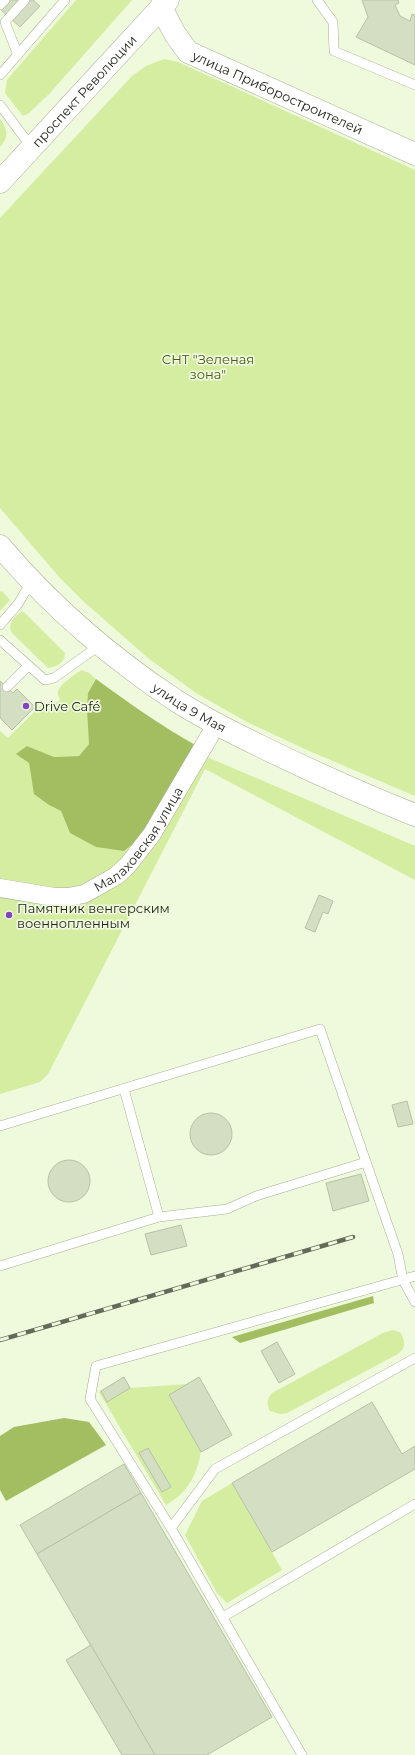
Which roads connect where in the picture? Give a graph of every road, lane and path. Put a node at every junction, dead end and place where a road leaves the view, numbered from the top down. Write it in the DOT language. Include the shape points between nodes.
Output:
graph roads {
  1 [pos="5,0"];
  2 [pos="25,0"];
  3 [pos="65,0"];
  4 [pos="317,0"];
  5 [pos="163,2"];
  6 [pos="0,5"];
  7 [pos="18,55"];
  8 [pos="0,75"];
  9 [pos="415,85"];
  10 [pos="0,105"];
  11 [pos="32,148"];
  12 [pos="415,154"];
  13 [pos="0,182"];
  14 [pos="0,546"];
  15 [pos="31,582"];
  16 [pos="0,625"];
  17 [pos="0,640"];
  18 [pos="101,644"];
  19 [pos="28,666"];
  20 [pos="7,687"];
  21 [pos="216,725"];
  22 [pos="415,814"];
  23 [pos="0,888"];
  24 [pos="124,1089"];
  25 [pos="0,1126"];
  26 [pos="366,1162"];
  27 [pos="159,1217"];
  28 [pos="0,1266"];
  29 [pos="415,1276"];
  30 [pos="402,1280"];
  31 [pos="415,1302"];
  32 [pos="415,1358"];
  33 [pos="415,1504"];
  34 [pos="171,1528"];
  35 [pos="223,1617"];
  36 [pos="302,1755"];
  1 -- 6 [label="lane"];
  2 -- 7 [label="lane" via="5,22"];
  3 -- 7 [label="lane"];
  4 -- 9 [label="lane" via="334,22 334,51"];
  5 -- 11 [label="main road, проспект Революции"];
  5 -- 12 [label="main road, улица Приборостроителей" via="175,34 188,52"];
  7 -- 8 [label="lane"];
  10 -- 11 [label="lane"];
  11 -- 13 [label="main road, проспект Революции"];
  14 -- 15 [label="main road, улица 9 Мая"];
  15 -- 16 [label="lane" via="18,604"];
  15 -- 18 [label="main road, улица 9 Мая"];
  17 -- 19 [label="lane"];
  18 -- 19 [label="lane" via="50,680 43,680"];
  18 -- 21 [label="main road, улица 9 Мая" via="175,700"];
  19 -- 20 [label="lane"];
  21 -- 22 [label="main road, улица 9 Мая" via="314,772"];
  21 -- 23 [label="street, Малаховская улица" via="152,834 116,876 84,894 68,897"];
  24 -- 25 [label="lane"];
  24 -- 26 [label="lane" via="320,1029"];
  24 -- 27 [label="lane"];
  26 -- 27 [label="lane" via="256,1196 227,1209"];
  26 -- 30 [label="lane" via="398,1254"];
  27 -- 28 [label="lane"];
  29 -- 30 [label="lane"];
  30 -- 31 [label="lane"];
  30 -- 34 [label="lane" via="96,1366 90,1399"];
  32 -- 34 [label="lane" via="215,1469"];
  33 -- 35 [label="lane"];
  34 -- 35 [label="lane"];
  35 -- 36 [label="lane"];
}
